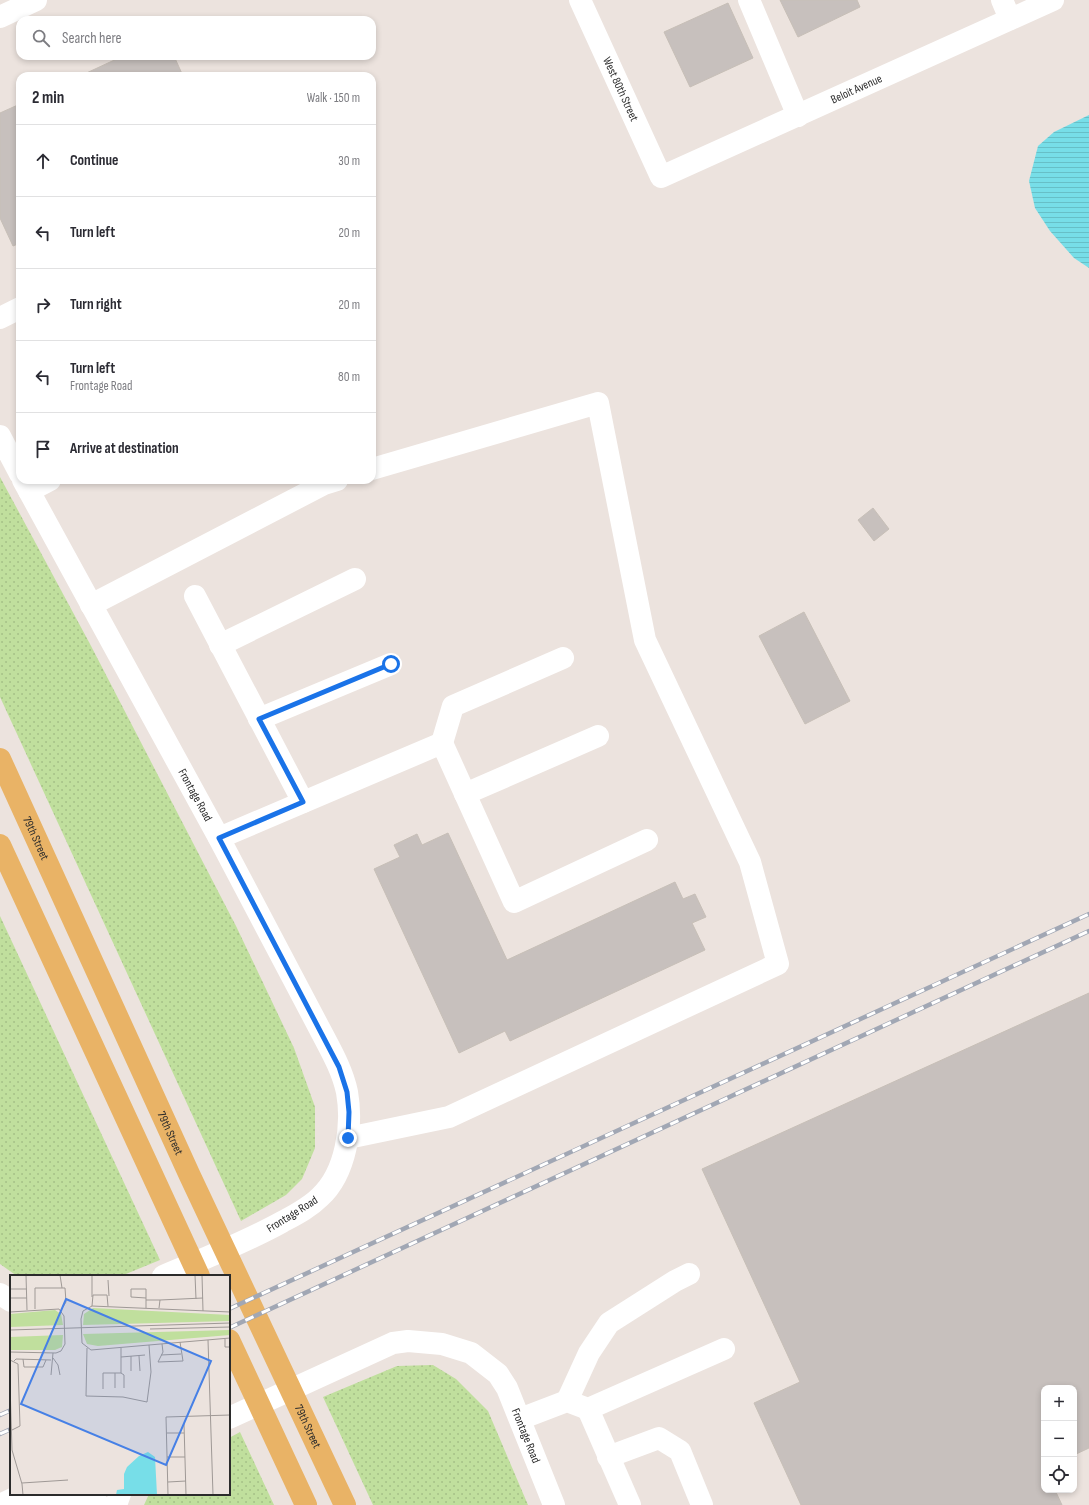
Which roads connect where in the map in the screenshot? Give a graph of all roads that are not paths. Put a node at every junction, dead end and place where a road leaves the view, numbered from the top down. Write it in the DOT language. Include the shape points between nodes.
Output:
graph roads {
  1 [pos="36,0"];
  2 [pos="580,0"];
  3 [pos="749,0"];
  4 [pos="1053,0"];
  5 [pos="1006,10"];
  6 [pos="0,17"];
  7 [pos="798,116"];
  8 [pos="661,178"];
  9 [pos="16,310"];
  10 [pos="0,318"];
  11 [pos="0,436"];
  12 [pos="16,467"];
  13 [pos="376,469"];
  14 [pos="25,484"];
  15 [pos="324,484"];
  16 [pos="355,579"];
  17 [pos="195,596"];
  18 [pos="91,605"];
  19 [pos="220,645"];
  20 [pos="563,658"];
  21 [pos="391,664"];
  22 [pos="259,719"];
  23 [pos="598,736"];
  24 [pos="442,743"];
  25 [pos="0,759"];
  26 [pos="465,794"];
  27 [pos="303,802"];
  28 [pos="219,838"];
  29 [pos="647,840"];
  30 [pos="0,845"];
  31 [pos="348,1138"];
  32 [pos="689,1274"];
  33 [pos="165,1275"];
  34 [pos="199,1275"];
  35 [pos="0,1294"];
  36 [pos="10,1300"];
  37 [pos="230,1342"];
  38 [pos="724,1349"];
  39 [pos="567,1401"];
  40 [pos="588,1409"];
  41 [pos="230,1418"];
  42 [pos="520,1419"];
  43 [pos="608,1457"];
  44 [pos="120,1495"];
  45 [pos="302,1496"];
  46 [pos="0,1505"];
  47 [pos="99,1505"];
  48 [pos="116,1505"];
  49 [pos="345,1505"];
  50 [pos="554,1505"];
  51 [pos="630,1505"];
  52 [pos="702,1505"];
  1 -- 6 [label="street"];
  2 -- 8 [label="street, West 80th Street"];
  3 -- 7 [label="street"];
  4 -- 5 [label="street, Beloit Avenue"];
  5 -- 7 [label="street, Beloit Avenue"];
  7 -- 8 [label="street, Beloit Avenue"];
  9 -- 10 [label="street"];
  11 -- 12 [label="street, Frontage Road"];
  13 -- 31 [label="street" via="598,402 645,640 750,862 778,964 449,1117"];
  14 -- 18 [label="street, Frontage Road"];
  15 -- 18 [label="street"];
  16 -- 19 [label="street"];
  17 -- 19 [label="street"];
  18 -- 28 [label="street, Frontage Road"];
  19 -- 22 [label="street"];
  20 -- 24 [label="street" via="453,706"];
  21 -- 22 [label="street"];
  22 -- 27 [label="street"];
  23 -- 26 [label="street"];
  24 -- 26 [label="street"];
  24 -- 27 [label="street"];
  25 -- 49 [label="main road, 79th Street" via="190,1176"];
  26 -- 29 [label="street" via="514,902"];
  27 -- 28 [label="street"];
  28 -- 31 [label="street, Frontage Road" via="339,1067 347,1092"];
  30 -- 34 [label="main road"];
  31 -- 33 [label="street, Frontage Road" via="336,1176 321,1197 301,1212 260,1234"];
  32 -- 39 [label="street" via="609,1322 588,1353"];
  35 -- 36 [label="street"];
  37 -- 45 [label="main road"];
  38 -- 40 [label="street"];
  39 -- 40 [label="street"];
  39 -- 42 [label="street"];
  40 -- 43 [label="street"];
  41 -- 42 [label="street, Frontage Road" via="393,1343 408,1341 442,1344 471,1353 498,1374"];
  42 -- 50 [label="street, Frontage Road"];
  43 -- 51 [label="street"];
  43 -- 52 [label="street" via="659,1438 680,1451"];
  44 -- 48 [label="street"];
  46 -- 47 [label="street" via="21,1495"];
}
